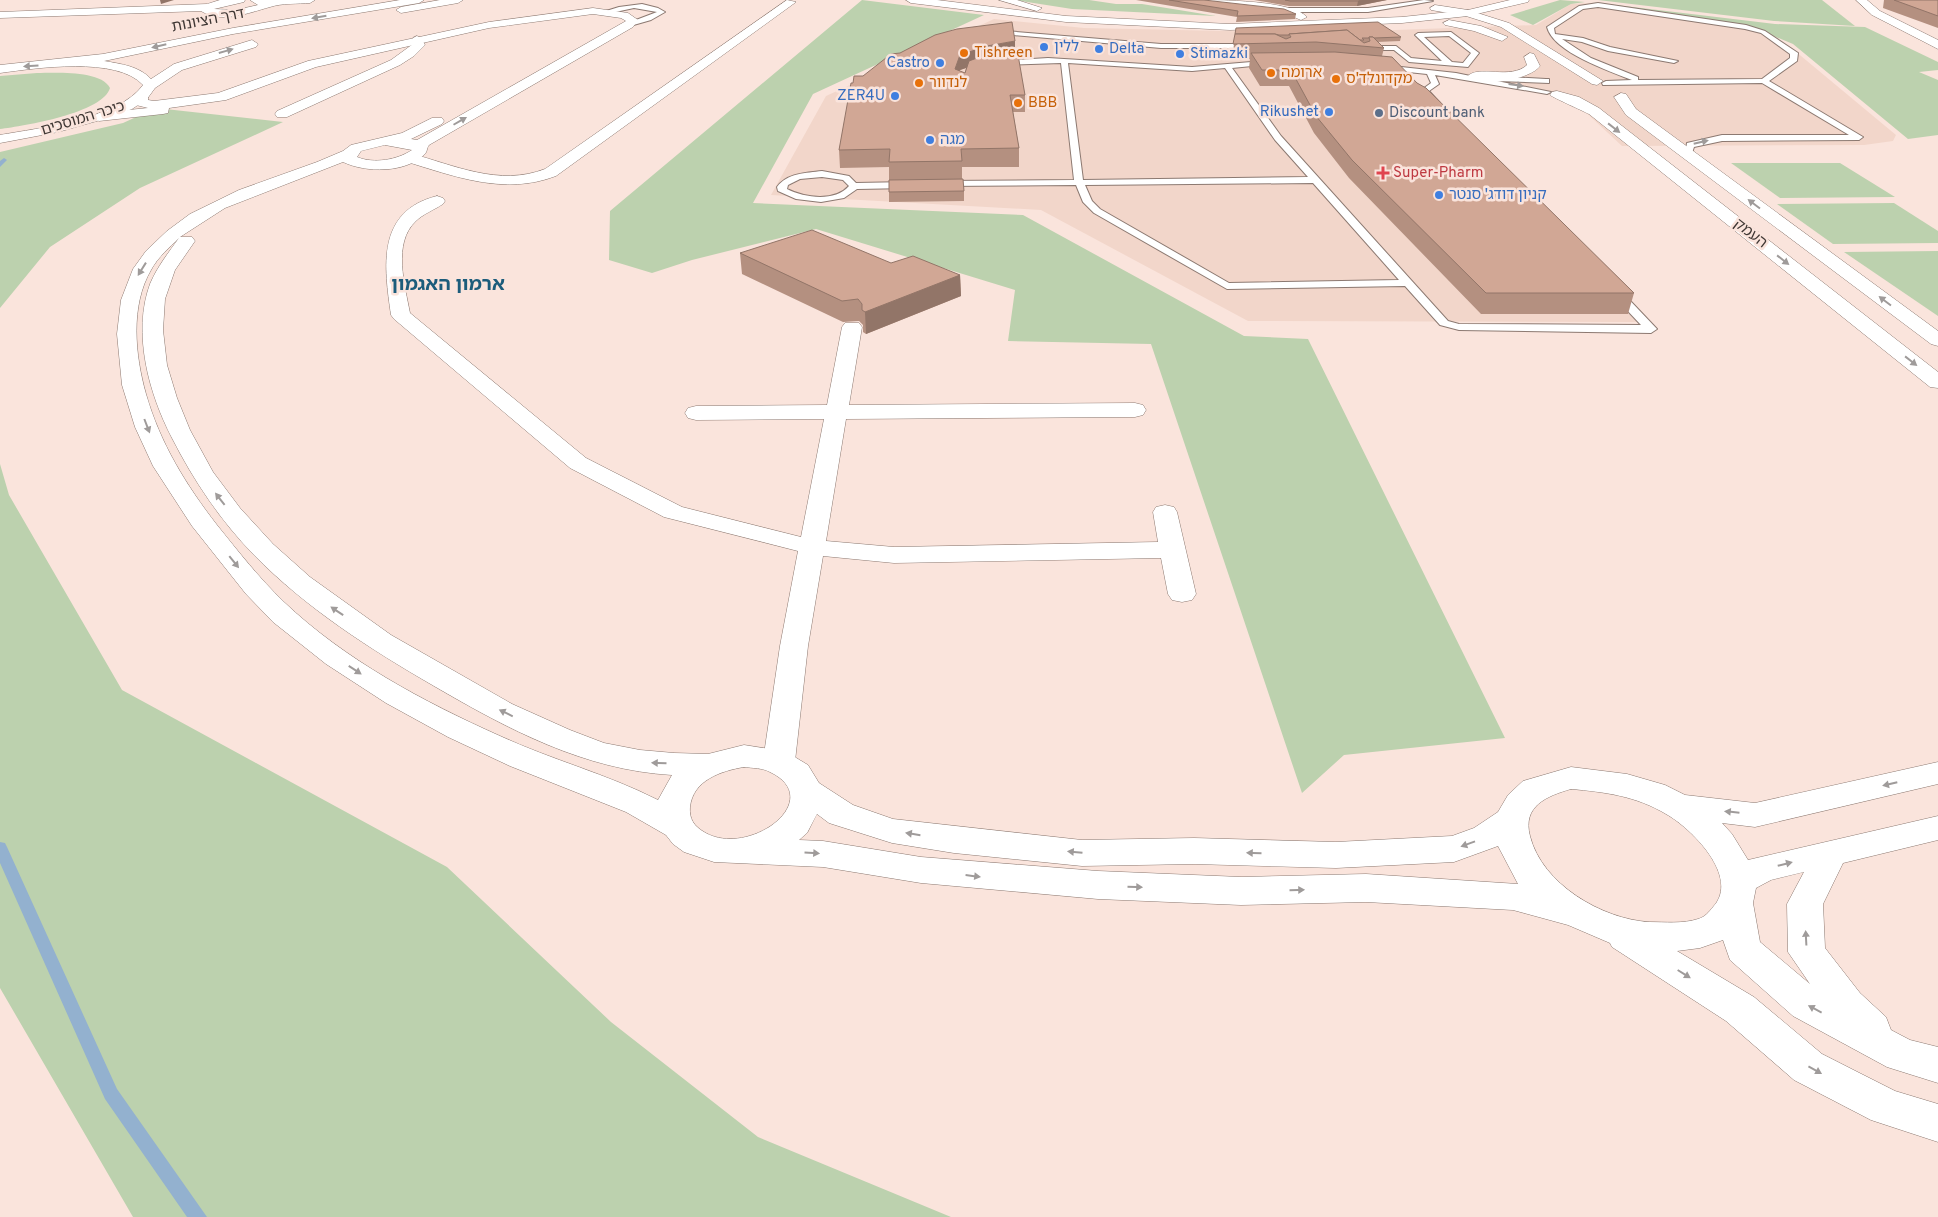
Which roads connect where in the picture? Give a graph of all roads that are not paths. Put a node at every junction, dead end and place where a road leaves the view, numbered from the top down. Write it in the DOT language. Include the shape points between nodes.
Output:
graph roads {
  1 [pos="240,0"];
  2 [pos="255,0"];
  3 [pos="310,0"];
  4 [pos="419,0"];
  5 [pos="458,0"];
  6 [pos="911,0"];
  7 [pos="970,0"];
  8 [pos="1004,0"];
  9 [pos="1200,0"];
  10 [pos="1476,0"];
  11 [pos="1523,0"];
  12 [pos="1861,0"];
  13 [pos="265,2"];
  14 [pos="791,2"];
  15 [pos="1433,5"];
  16 [pos="207,7"];
  17 [pos="1037,8"];
  18 [pos="1286,10"];
  19 [pos="606,12"];
  20 [pos="1468,13"];
  21 [pos="0,16"];
  22 [pos="552,16"];
  23 [pos="1451,16"];
  24 [pos="1301,17"];
  25 [pos="1385,21"];
  26 [pos="630,24"];
  27 [pos="986,31"];
  28 [pos="1035,31"];
  29 [pos="292,34"];
  30 [pos="1505,35"];
  31 [pos="1554,36"];
  32 [pos="1063,38"];
  33 [pos="266,40"];
  34 [pos="417,40"];
  35 [pos="1938,45"];
  36 [pos="1261,46"];
  37 [pos="1362,54"];
  38 [pos="1064,61"];
  39 [pos="1674,61"];
  40 [pos="1285,62"];
  41 [pos="62,64"];
  42 [pos="988,64"];
  43 [pos="1450,64"];
  44 [pos="1226,66"];
  45 [pos="1376,66"];
  46 [pos="0,68"];
  47 [pos="1430,73"];
  48 [pos="1446,74"];
  49 [pos="1474,76"];
  50 [pos="271,78"];
  51 [pos="1764,81"];
  52 [pos="1602,82"];
  53 [pos="1642,83"];
  54 [pos="1554,84"];
  55 [pos="146,90"];
  56 [pos="1611,99"];
  57 [pos="1445,113"];
  58 [pos="282,114"];
  59 [pos="99,117"];
  60 [pos="0,141"];
  61 [pos="389,142"];
  62 [pos="420,147"];
  63 [pos="1688,154"];
  64 [pos="409,158"];
  65 [pos="358,159"];
  66 [pos="1314,180"];
  67 [pos="1080,183"];
  68 [pos="854,186"];
  69 [pos="437,201"];
  70 [pos="1408,283"];
  71 [pos="1610,286"];
  72 [pos="852,327"];
  73 [pos="1938,340"];
  74 [pos="1938,382"];
  75 [pos="1135,410"];
  76 [pos="837,412"];
  77 [pos="696,413"];
  78 [pos="1166,512"];
  79 [pos="812,547"];
  80 [pos="1173,550"];
  81 [pos="1182,594"];
  82 [pos="779,761"];
  83 [pos="708,765"];
  84 [pos="1938,773"];
  85 [pos="807,791"];
  86 [pos="1679,806"];
  87 [pos="1510,820"];
  88 [pos="676,826"];
  89 [pos="1938,828"];
  90 [pos="746,850"];
  91 [pos="1831,852"];
  92 [pos="1738,893"];
  93 [pos="1577,913"];
  94 [pos="1613,929"];
  95 [pos="1901,1055"];
  96 [pos="1938,1065"];
  97 [pos="1938,1123"];
  1 -- 16 [label="main road"];
  2 -- 13 [label="main road"];
  3 -- 13 [label="main road"];
  4 -- 41 [label="main road, דרך הציונות, one-way"];
  5 -- 29 [label="main road"];
  6 -- 25 [label="main road" via="1047,17 1146,24 1230,26"];
  7 -- 17 [label="main road"];
  8 -- 17 [label="main road"];
  9 -- 18 [label="main road"];
  10 -- 15 [label="main road"];
  11 -- 20 [label="main road"];
  11 -- 30 [label="main road" via="1495,14"];
  12 -- 35 [label="main road" via="1876,13"];
  13 -- 16 [label="main road" via="252,10 223,13 207,11"];
  14 -- 64 [label="main road" via="556,170 543,176 512,182 488,179"];
  15 -- 18 [label="lane" via="1368,10"];
  15 -- 20 [label="main road"];
  15 -- 23 [label="main road"];
  15 -- 24 [label="main road" via="1390,13"];
  16 -- 21 [label="main road"];
  17 -- 24 [label="main road" via="1152,17"];
  18 -- 24 [label="main road"];
  19 -- 22 [label="main road"];
  19 -- 26 [label="main road" via="624,15 632,20"];
  19 -- 26 [label="lane" via="642,7 662,12"];
  20 -- 23 [label="main road"];
  20 -- 30 [label="main road"];
  22 -- 34 [label="main road" via="489,24"];
  22 -- 61 [label="main road" via="586,13 615,20 610,26 418,132"];
  23 -- 25 [label="main road"];
  23 -- 30 [label="main road"];
  25 -- 30 [label="main road" via="1453,24"];
  62 -- 26 [label="main road, one-way" via="423,142"];
  27 -- 32 [label="lane"];
  28 -- 32 [label="lane" via="1069,34"];
  30 -- 52 [label="main road"];
  31 -- 39 [label="lane"];
  31 -- 51 [label="lane" via="1550,27 1588,5 1746,27 1763,32 1794,53 1794,59"];
  31 -- 53 [label="lane" via="1588,60"];
  32 -- 36 [label="lane" via="1207,48"];
  55 -- 33 [label="main road, דרך הציונות, one-way" via="178,67"];
  34 -- 50 [label="main road" via="312,64"];
  34 -- 58 [label="main road" via="419,45 414,51 394,62"];
  37 -- 43 [label="lane" via="1355,48 1396,48 1409,60"];
  38 -- 42 [label="lane"];
  38 -- 44 [label="lane" via="1168,69"];
  38 -- 67 [label="lane"];
  40 -- 44 [label="lane"];
  41 -- 46 [label="main road, one-way"];
  41 -- 55 [label="main road" via="130,70 145,76"];
  43 -- 43 [label="lane" via="1465,65 1475,53 1452,34 1418,35"];
  44 -- 66 [label="lane" via="1278,138"];
  45 -- 47 [label="lane"];
  47 -- 48 [label="lane"];
  47 -- 57 [label="lane" via="1435,84 1424,91"];
  48 -- 49 [label="lane"];
  48 -- 54 [label="lane, one-way"];
  49 -- 54 [label="lane"];
  49 -- 54 [label="main road" via="1525,73 1534,66 1526,54 1551,73"];
  50 -- 55 [label="main road" via="221,97 185,103 145,104 141,102"];
  50 -- 59 [label="main road" via="253,92 226,101"];
  51 -- 53 [label="lane"];
  63 -- 51 [label="lane, one-way" via="1690,145 1722,138 1859,137"];
  52 -- 53 [label="lane"];
  52 -- 54 [label="main road"];
  52 -- 56 [label="main road, העמק" via="1625,92"];
  54 -- 56 [label="main road"];
  54 -- 74 [label="main road, העמק, one-way" via="1594,111"];
  55 -- 59 [label="main road, כיכר המוסכים" via="124,107"];
  56 -- 63 [label="main road, העמק"];
  59 -- 60 [label="main road, כיכר המוסכים"];
  61 -- 62 [label="main road" via="410,142"];
  61 -- 65 [label="main road" via="366,145"];
  62 -- 64 [label="main road" via="420,151"];
  73 -- 63 [label="main road, העמק, one-way"];
  64 -- 65 [label="main road" via="386,163"];
  83 -- 65 [label="main road, one-way" via="649,763 616,757 549,734 425,669 323,601 280,566 205,480 184,443 159,379 153,325 161,277 171,258 186,241 240,204 290,182"];
  65 -- 88 [label="main road, one-way" via="326,164 257,187 208,210 167,240 139,273 127,316 130,372 136,399 160,461 201,522 248,580 281,615 329,653 378,685 446,722 520,758 641,805"];
  66 -- 67 [label="lane"];
  66 -- 70 [label="lane"];
  67 -- 68 [label="lane"];
  67 -- 70 [label="lane" via="1088,202 1097,210 1227,286"];
  68 -- 68 [label="lane" via="846,178 822,174 798,177 782,187 789,195 819,199 842,195"];
  69 -- 79 [label="main road" via="408,219 399,234 392,259 401,315 578,463 673,512"];
  70 -- 71 [label="lane" via="1444,323 1459,327 1651,329"];
  72 -- 76 [label="main road"];
  75 -- 76 [label="main road"];
  76 -- 77 [label="main road"];
  76 -- 79 [label="main road"];
  78 -- 80 [label="main road"];
  79 -- 80 [label="main road" via="894,555"];
  79 -- 82 [label="main road" via="794,646"];
  80 -- 81 [label="main road"];
  82 -- 83 [label="main road" via="762,756 744,756"];
  82 -- 85 [label="main road" via="797,774"];
  83 -- 88 [label="main road" via="693,774 674,799 672,812"];
  84 -- 86 [label="main road, one-way" via="1754,815"];
  87 -- 85 [label="main road, one-way" via="1486,838 1454,849 1336,855 1082,852 892,831 841,814"];
  85 -- 90 [label="main road" via="807,805 790,830 775,841"];
  86 -- 87 [label="main road" via="1645,790 1607,780 1570,778 1541,786 1520,801"];
  86 -- 92 [label="main road" via="1708,828 1729,854"];
  87 -- 93 [label="main road" via="1512,843 1524,868 1546,892"];
  88 -- 90 [label="main road" via="699,846"];
  89 -- 91 [label="main road"];
  90 -- 93 [label="main road, one-way" via="823,854 950,873 1098,886 1241,892 1366,888 1514,896"];
  92 -- 91 [label="main road, one-way" via="1762,869"];
  95 -- 91 [label="main road, one-way" via="1846,1004 1807,952 1805,904"];
  92 -- 94 [label="main road" via="1720,925 1690,936 1654,937"];
  95 -- 92 [label="main road, one-way" via="1807,1005 1743,949"];
  93 -- 94 [label="main road"];
  94 -- 97 [label="main road, one-way" via="1740,1009 1808,1067 1886,1107"];
  95 -- 96 [label="main road"];
}
